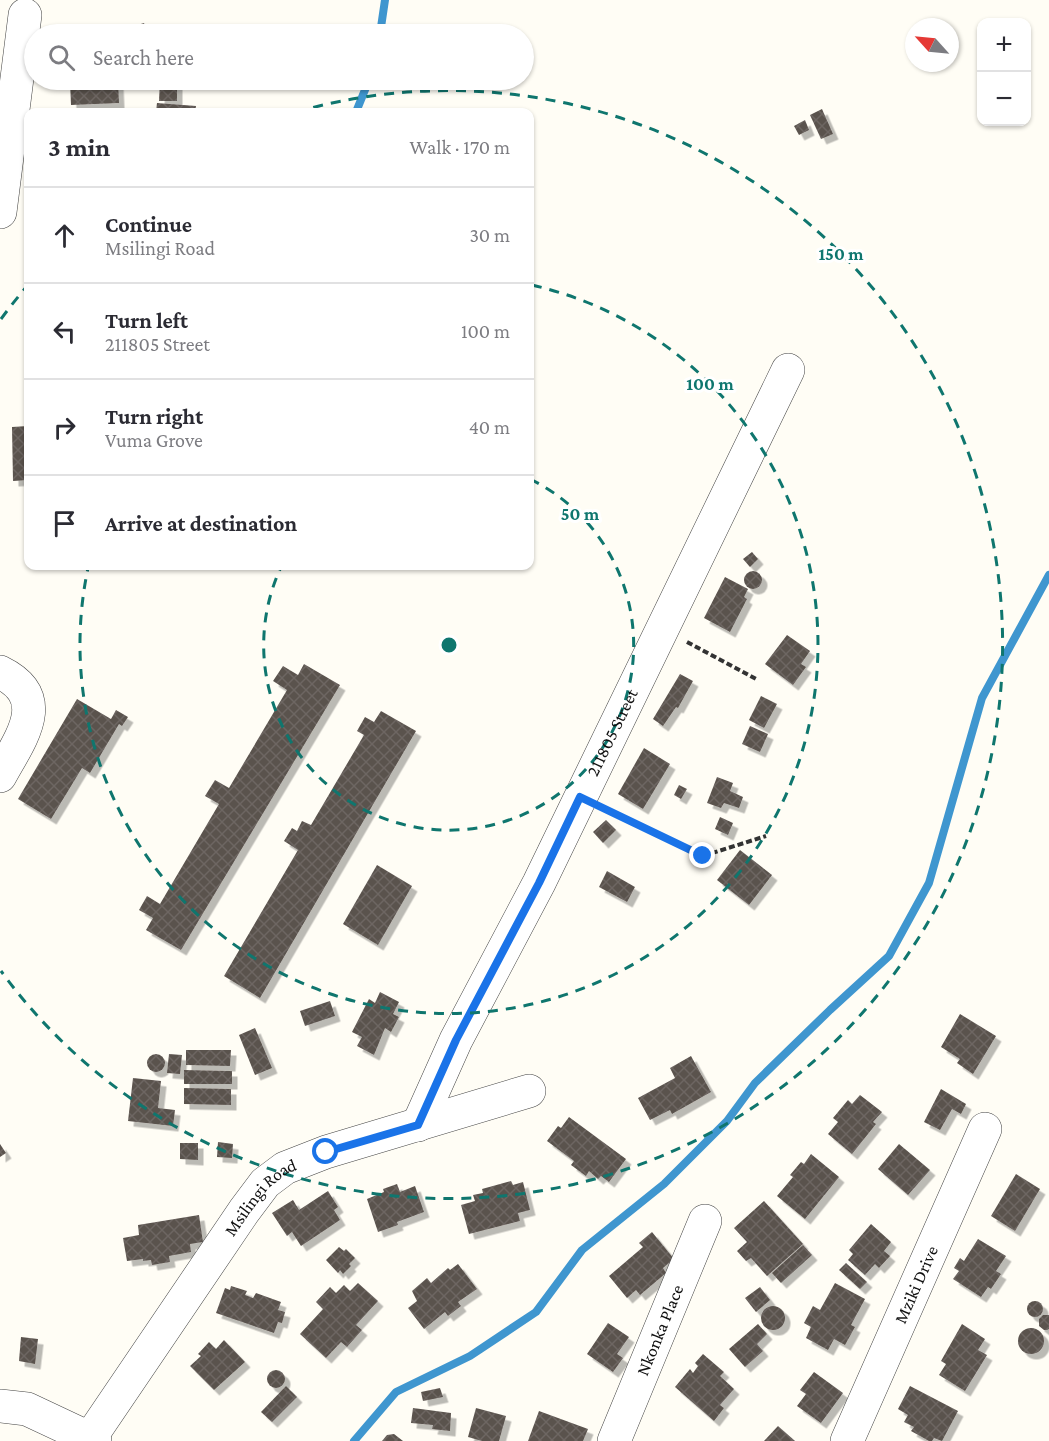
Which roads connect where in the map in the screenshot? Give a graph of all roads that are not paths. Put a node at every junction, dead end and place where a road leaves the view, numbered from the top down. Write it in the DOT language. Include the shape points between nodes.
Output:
graph roads {
  1 [pos="25,15"];
  2 [pos="0,212"];
  3 [pos="788,370"];
  4 [pos="0,672"];
  5 [pos="0,776"];
  6 [pos="529,1091"];
  7 [pos="418,1125"];
  8 [pos="985,1129"];
  9 [pos="705,1221"];
  10 [pos="0,1406"];
  11 [pos="93,1440"];
  12 [pos="614,1441"];
  13 [pos="848,1441"];
  1 -- 2 [label="street"];
  3 -- 7 [label="street, 211805 Street" via="539,883 456,1040"];
  4 -- 5 [label="street" via="21,687 30,706 29,720"];
  6 -- 7 [label="street, Msilingi Road"];
  7 -- 11 [label="street, Msilingi Road" via="326,1152 285,1168 265,1183"];
  8 -- 13 [label="street, Mziki Drive"];
  9 -- 12 [label="street, Nkonka Place"];
  10 -- 11 [label="street" via="27,1409"];
}
